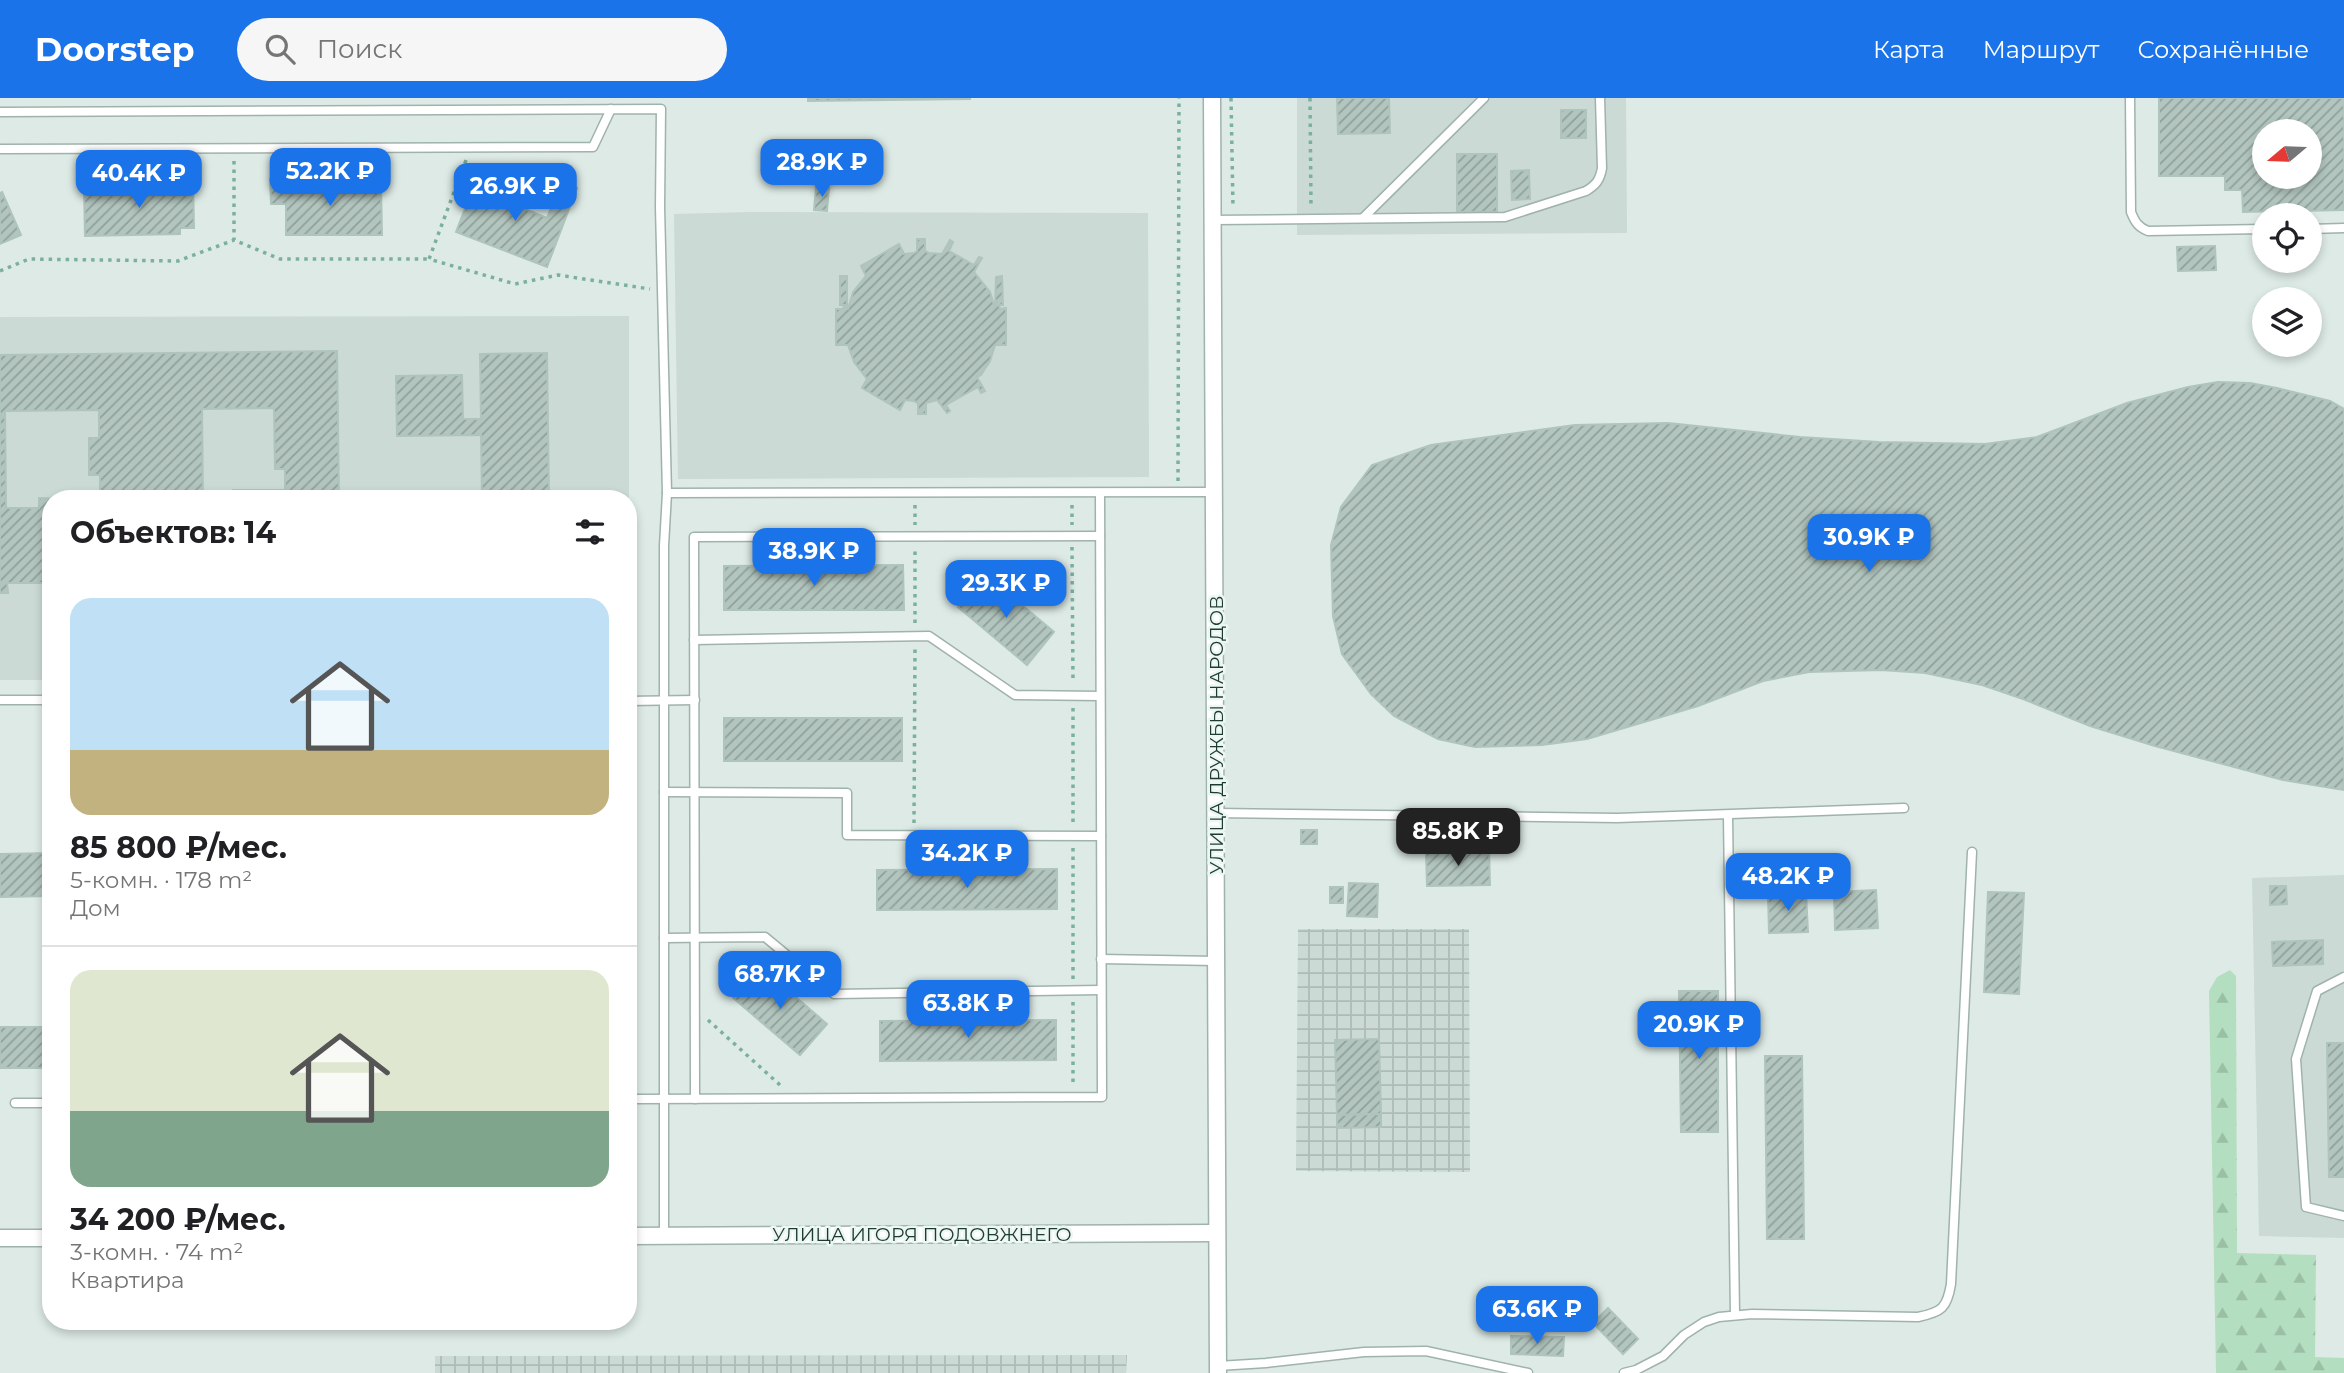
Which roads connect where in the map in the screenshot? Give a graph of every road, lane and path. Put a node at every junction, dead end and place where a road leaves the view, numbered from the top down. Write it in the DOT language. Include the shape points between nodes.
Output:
graph roads {
  1 [pos="1180,98"];
  2 [pos="1212,98"];
  3 [pos="1231,98"];
  4 [pos="1310,98"];
  5 [pos="1484,98"];
  6 [pos="1600,98"];
  7 [pos="2130,98"];
  8 [pos="611,109"];
  9 [pos="0,112"];
  10 [pos="470,148"];
  11 [pos="0,149"];
  12 [pos="234,149"];
  13 [pos="1363,218"];
  14 [pos="1312,219"];
  15 [pos="1212,220"];
  16 [pos="1233,220"];
  17 [pos="2344,228"];
  18 [pos="2252,229"];
  19 [pos="2322,229"];
  20 [pos="234,240"];
  21 [pos="429,259"];
  22 [pos="0,271"];
  23 [pos="662,291"];
  24 [pos="1072,492"];
  25 [pos="1100,492"];
  26 [pos="1178,492"];
  27 [pos="1215,492"];
  28 [pos="667,493"];
  29 [pos="915,493"];
  30 [pos="1072,536"];
  31 [pos="1100,536"];
  32 [pos="915,537"];
  33 [pos="915,636"];
  34 [pos="695,640"];
  35 [pos="1073,696"];
  36 [pos="1100,696"];
  37 [pos="0,700"];
  38 [pos="42,700"];
  39 [pos="695,700"];
  40 [pos="637,701"];
  41 [pos="664,701"];
  42 [pos="664,793"];
  43 [pos="695,793"];
  44 [pos="1903,808"];
  45 [pos="1216,813"];
  46 [pos="1728,816"];
  47 [pos="914,836"];
  48 [pos="1073,836"];
  49 [pos="1101,836"];
  50 [pos="1972,852"];
  51 [pos="664,938"];
  52 [pos="695,938"];
  53 [pos="1101,959"];
  54 [pos="1216,961"];
  55 [pos="2344,977"];
  56 [pos="1101,990"];
  57 [pos="1073,991"];
  58 [pos="695,1009"];
  59 [pos="1073,1098"];
  60 [pos="637,1099"];
  61 [pos="664,1099"];
  62 [pos="695,1099"];
  63 [pos="795,1099"];
  64 [pos="15,1103"];
  65 [pos="42,1103"];
  66 [pos="2344,1216"];
  67 [pos="1216,1233"];
  68 [pos="637,1236"];
  69 [pos="664,1236"];
  70 [pos="0,1238"];
  71 [pos="42,1238"];
  72 [pos="1735,1315"];
  73 [pos="1218,1370"];
  74 [pos="1528,1373"];
  75 [pos="1624,1373"];
  1 -- 26 [label="path"];
  2 -- 15 [label="street, УЛИЦА ДРУЖБЫ НАРОДОВ"];
  3 -- 16 [label="path"];
  4 -- 14 [label="path"];
  5 -- 13 [label="lane"];
  6 -- 13 [label="lane" via="1600,178 1586,191 1505,217"];
  7 -- 18 [label="lane" via="2134,221 2148,231"];
  8 -- 9 [label="lane"];
  8 -- 10 [label="lane" via="593,148"];
  8 -- 23 [label="lane" via="661,108"];
  10 -- 12 [label="lane"];
  10 -- 21 [label="path"];
  11 -- 12 [label="lane"];
  12 -- 20 [label="path"];
  13 -- 14 [label="lane"];
  14 -- 16 [label="lane"];
  15 -- 16 [label="lane"];
  15 -- 27 [label="street, УЛИЦА ДРУЖБЫ НАРОДОВ"];
  17 -- 19 [label="lane"];
  20 -- 21 [label="path" via="280,259"];
  20 -- 22 [label="path" via="178,261 29,259"];
  21 -- 23 [label="path" via="515,285 558,275"];
  23 -- 28 [label="lane"];
  24 -- 25 [label="lane"];
  24 -- 29 [label="lane"];
  24 -- 30 [label="path"];
  25 -- 26 [label="lane"];
  25 -- 31 [label="lane"];
  26 -- 27 [label="lane"];
  27 -- 45 [label="street, УЛИЦА ДРУЖБЫ НАРОДОВ"];
  28 -- 29 [label="lane"];
  28 -- 41 [label="lane"];
  29 -- 32 [label="path"];
  30 -- 31 [label="lane"];
  30 -- 32 [label="lane"];
  30 -- 35 [label="path"];
  31 -- 36 [label="lane"];
  32 -- 33 [label="path"];
  32 -- 34 [label="lane" via="694,537"];
  33 -- 34 [label="lane"];
  33 -- 35 [label="lane" via="929,636 1015,695"];
  33 -- 47 [label="path"];
  34 -- 39 [label="lane"];
  35 -- 36 [label="lane"];
  35 -- 48 [label="path"];
  36 -- 49 [label="lane"];
  37 -- 38 [label="lane"];
  39 -- 41 [label="lane"];
  39 -- 43 [label="lane"];
  40 -- 41 [label="lane"];
  41 -- 42 [label="lane"];
  42 -- 43 [label="lane"];
  42 -- 51 [label="lane"];
  43 -- 47 [label="lane" via="847,793 847,835"];
  43 -- 52 [label="lane"];
  44 -- 46 [label="lane"];
  45 -- 46 [label="lane"];
  45 -- 54 [label="street, УЛИЦА ДРУЖБЫ НАРОДОВ"];
  46 -- 72 [label="lane"];
  47 -- 48 [label="lane"];
  48 -- 49 [label="lane"];
  48 -- 57 [label="path"];
  49 -- 53 [label="lane"];
  50 -- 72 [label="lane" via="1948,1301 1936,1313 1918,1317"];
  51 -- 52 [label="lane"];
  51 -- 61 [label="lane"];
  52 -- 57 [label="lane" via="765,937 834,994"];
  52 -- 58 [label="lane"];
  53 -- 54 [label="lane"];
  53 -- 56 [label="lane"];
  54 -- 67 [label="street, УЛИЦА ДРУЖБЫ НАРОДОВ"];
  55 -- 66 [label="lane" via="2317,991 2296,1059 2306,1207"];
  56 -- 57 [label="lane"];
  56 -- 59 [label="lane" via="1102,1097"];
  57 -- 59 [label="path"];
  58 -- 62 [label="lane"];
  58 -- 63 [label="path"];
  59 -- 63 [label="lane"];
  60 -- 61 [label="lane"];
  61 -- 62 [label="lane"];
  61 -- 69 [label="lane"];
  62 -- 63 [label="lane"];
  64 -- 65 [label="lane"];
  67 -- 69 [label="street, УЛИЦА ИГОРЯ ПОДОВЖНЕГО"];
  67 -- 73 [label="street, УЛИЦА ДРУЖБЫ НАРОДОВ"];
  68 -- 69 [label="street, УЛИЦА ИГОРЯ ПОДОВЖНЕГО"];
  70 -- 71 [label="street"];
  72 -- 75 [label="lane" via="1704,1322 1663,1356"];
  73 -- 74 [label="lane" via="1364,1352 1426,1351"];
}
